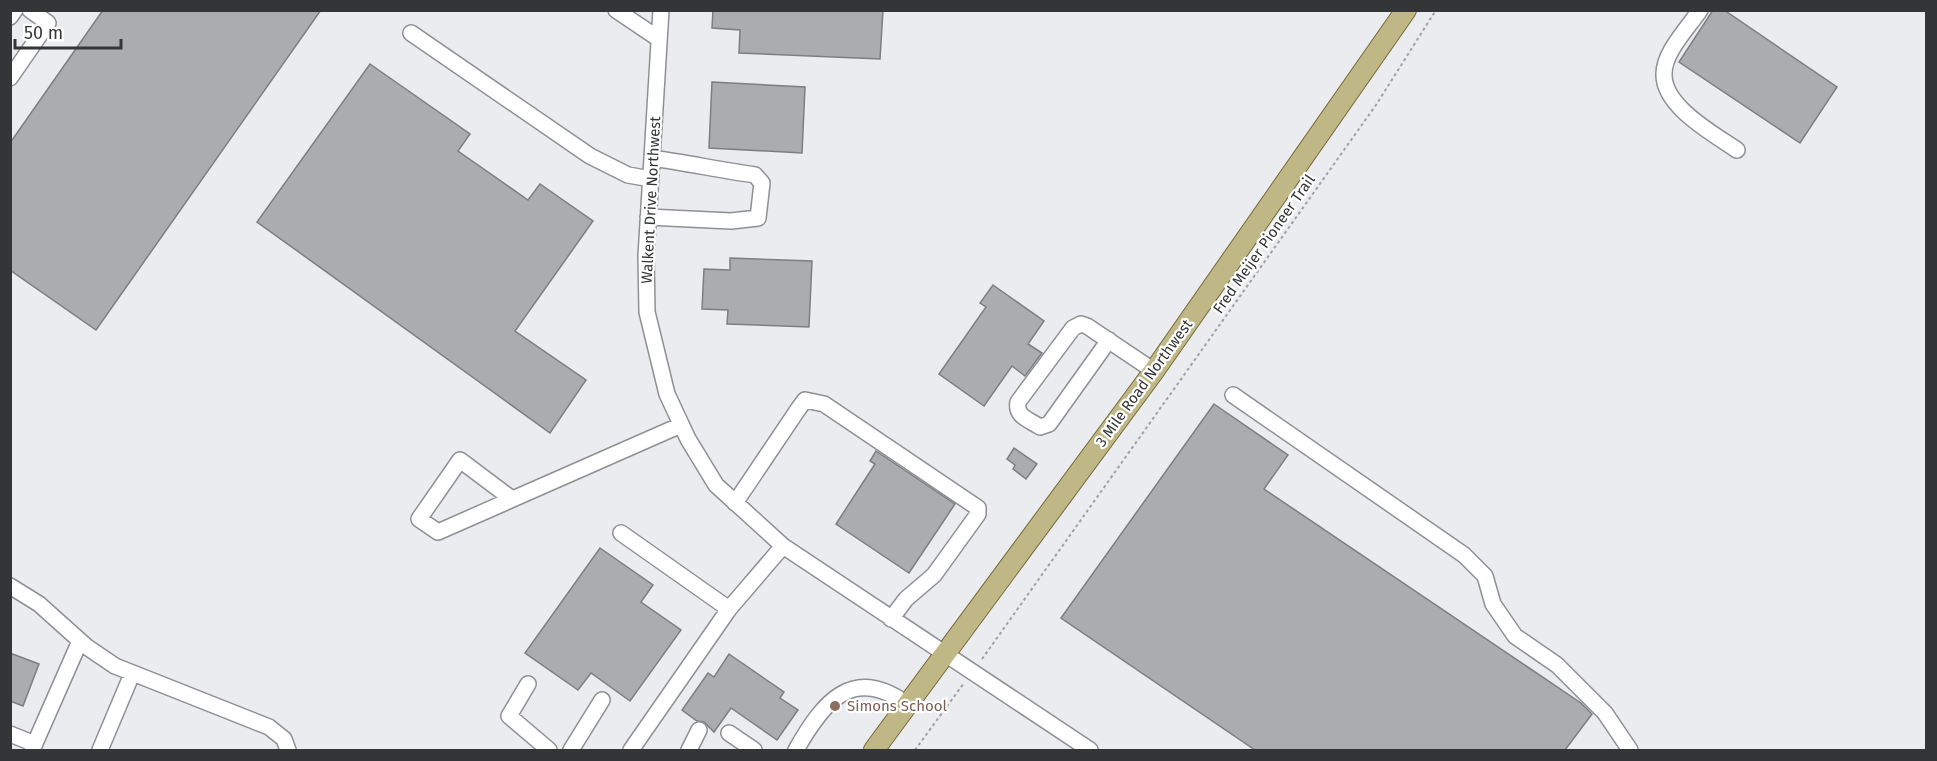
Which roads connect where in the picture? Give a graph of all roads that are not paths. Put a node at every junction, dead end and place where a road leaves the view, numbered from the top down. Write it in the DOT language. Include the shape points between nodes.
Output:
graph roads {
  1 [pos="15,10"];
  2 [pos="30,10"];
  3 [pos="616,10"];
  4 [pos="661,10"];
  5 [pos="1406,10"];
  6 [pos="1700,10"];
  7 [pos="10,17"];
  8 [pos="411,33"];
  9 [pos="659,39"];
  10 [pos="10,78"];
  11 [pos="1737,150"];
  12 [pos="652,158"];
  13 [pos="651,179"];
  14 [pos="648,217"];
  15 [pos="1109,340"];
  16 [pos="1154,371"];
  17 [pos="1233,395"];
  18 [pos="681,425"];
  19 [pos="512,499"];
  20 [pos="735,503"];
  21 [pos="621,533"];
  22 [pos="783,546"];
  23 [pos="10,586"];
  24 [pos="729,609"];
  25 [pos="891,619"];
  26 [pos="80,641"];
  27 [pos="944,655"];
  28 [pos="132,674"];
  29 [pos="528,684"];
  30 [pos="602,700"];
  31 [pos="908,705"];
  32 [pos="699,730"];
  33 [pos="729,733"];
  34 [pos="10,734"];
  35 [pos="34,747"];
  36 [pos="100,750"];
  37 [pos="288,750"];
  38 [pos="549,750"];
  39 [pos="571,750"];
  40 [pos="631,750"];
  41 [pos="689,750"];
  42 [pos="754,750"];
  43 [pos="796,750"];
  44 [pos="874,750"];
  45 [pos="1090,750"];
  46 [pos="1630,750"];
  1 -- 7 [label="street"];
  2 -- 10 [label="street" via="48,23"];
  3 -- 9 [label="street"];
  4 -- 9 [label="street, Walkent Drive Northwest"];
  5 -- 16 [label="main road, 3 Mile Road Northwest"];
  6 -- 11 [label="street" via="1670,54 1664,74 1668,95 1694,120"];
  8 -- 13 [label="street" via="590,156 628,176"];
  9 -- 12 [label="street, Walkent Drive Northwest"];
  12 -- 13 [label="street, Walkent Drive Northwest"];
  12 -- 14 [label="street" via="755,175 762,183 762,198 758,218 731,221"];
  13 -- 14 [label="street, Walkent Drive Northwest"];
  14 -- 18 [label="street, Walkent Drive Northwest" via="647,312 667,394"];
  15 -- 15 [label="street" via="1087,326 1073,328 1018,402 1020,415 1041,427 1049,424"];
  15 -- 16 [label="street"];
  16 -- 27 [label="main road, 3 Mile Road Northwest"];
  17 -- 46 [label="street" via="1464,555 1485,576 1493,604 1515,636 1557,665 1605,713"];
  18 -- 19 [label="street"];
  18 -- 20 [label="street, Walkent Drive Northwest" via="716,485"];
  19 -- 19 [label="street" via="438,532 419,519 460,460"];
  20 -- 22 [label="street, Walkent Drive Northwest"];
  20 -- 25 [label="street" via="805,400 813,399 978,507 978,514 934,576 906,599"];
  21 -- 24 [label="street"];
  22 -- 24 [label="street"];
  22 -- 25 [label="street, Walkent Drive Northwest"];
  23 -- 26 [label="street" via="39,604"];
  24 -- 40 [label="street"];
  25 -- 27 [label="street, Walkent Drive Northwest"];
  26 -- 28 [label="street"];
  26 -- 35 [label="street"];
  27 -- 31 [label="main road, 3 Mile Road Northwest"];
  27 -- 45 [label="street, Walkent Drive Northwest"];
  28 -- 36 [label="street"];
  28 -- 37 [label="street" via="269,727 279,734"];
  29 -- 38 [label="street" via="509,716"];
  30 -- 39 [label="street"];
  31 -- 43 [label="street" via="882,689 849,689 830,701 816,717"];
  31 -- 44 [label="main road, 3 Mile Road Northwest"];
  32 -- 41 [label="street"];
  33 -- 42 [label="street"];
  34 -- 35 [label="street"];
}
